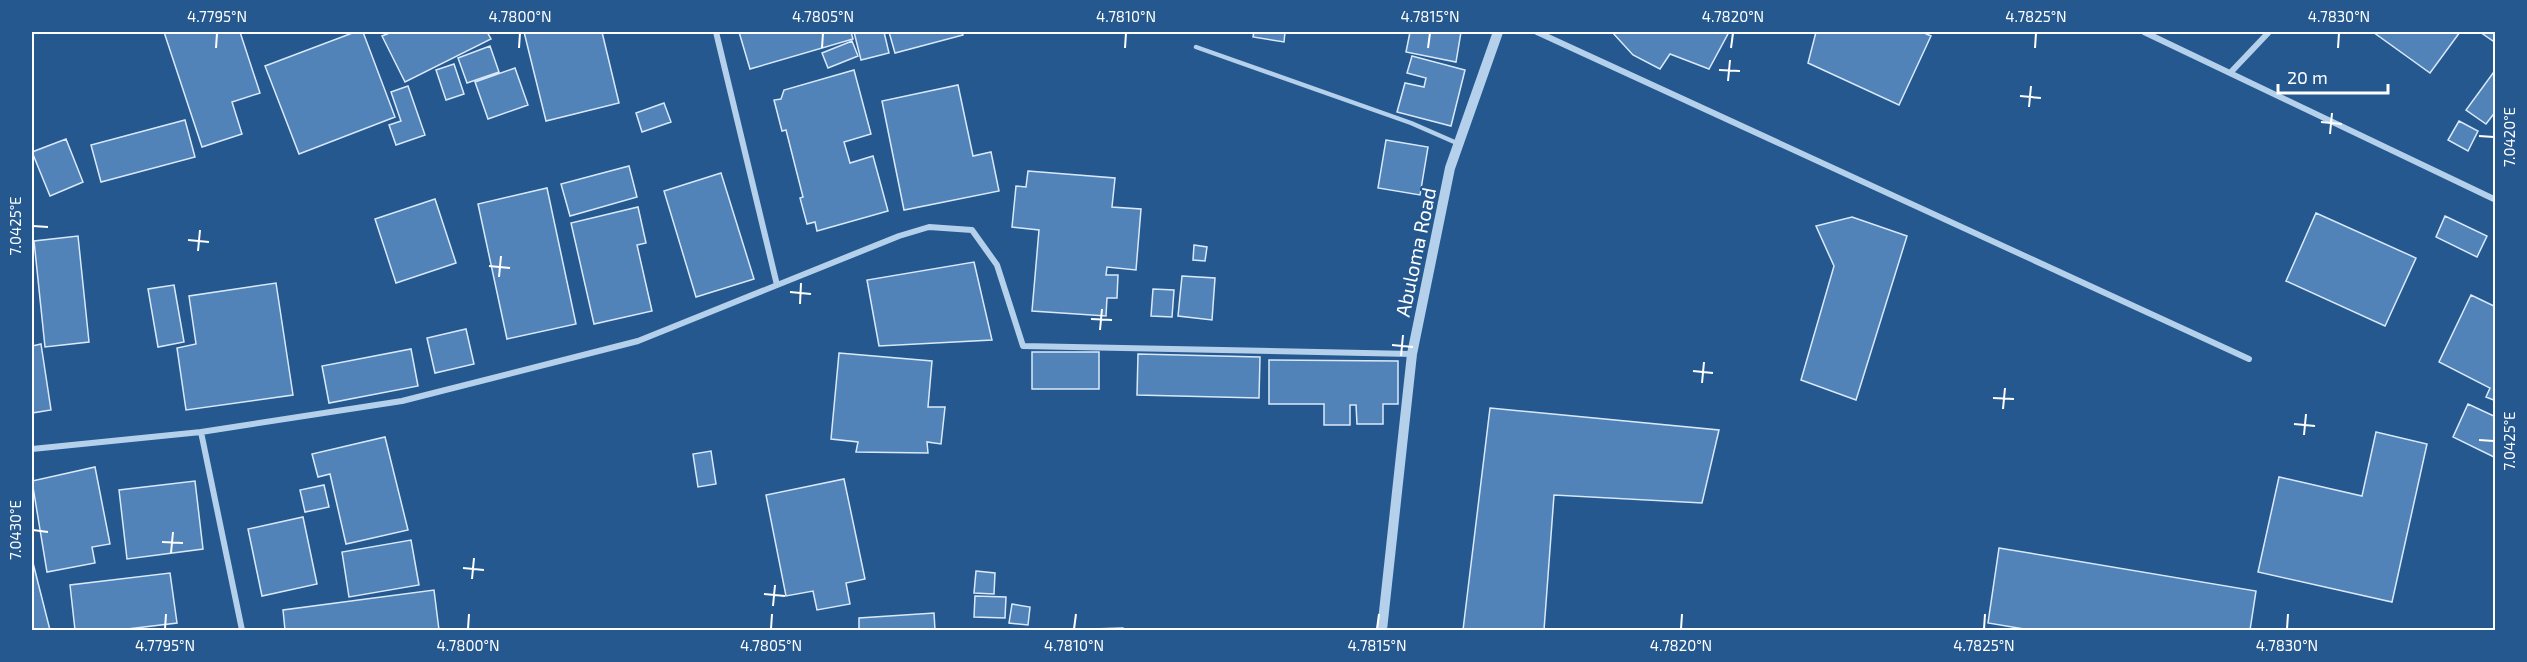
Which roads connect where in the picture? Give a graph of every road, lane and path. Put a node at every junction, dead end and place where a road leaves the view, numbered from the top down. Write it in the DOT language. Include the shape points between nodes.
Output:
graph roads {
  1 [pos="716,32"];
  2 [pos="1498,32"];
  3 [pos="1537,32"];
  4 [pos="2144,32"];
  5 [pos="2270,32"];
  6 [pos="1196,48"];
  7 [pos="2231,72"];
  8 [pos="1459,144"];
  9 [pos="2496,200"];
  10 [pos="777,285"];
  11 [pos="1412,354"];
  12 [pos="2249,358"];
  13 [pos="201,432"];
  14 [pos="32,449"];
  15 [pos="242,630"];
  16 [pos="1382,630"];
  1 -- 10 [label="street"];
  2 -- 8 [label="street, Abuloma Road"];
  3 -- 12 [label="street"];
  4 -- 7 [label="street"];
  5 -- 7 [label="street"];
  6 -- 8 [label="lane" via="1411,123"];
  7 -- 9 [label="street"];
  8 -- 11 [label="street, Abuloma Road" via="1450,168"];
  10 -- 11 [label="street" via="929,227 972,230 997,265 1023,346"];
  10 -- 13 [label="street" via="638,341 582,356 402,401"];
  11 -- 16 [label="street, Abuloma Road"];
  13 -- 14 [label="street"];
  13 -- 15 [label="street"];
}
